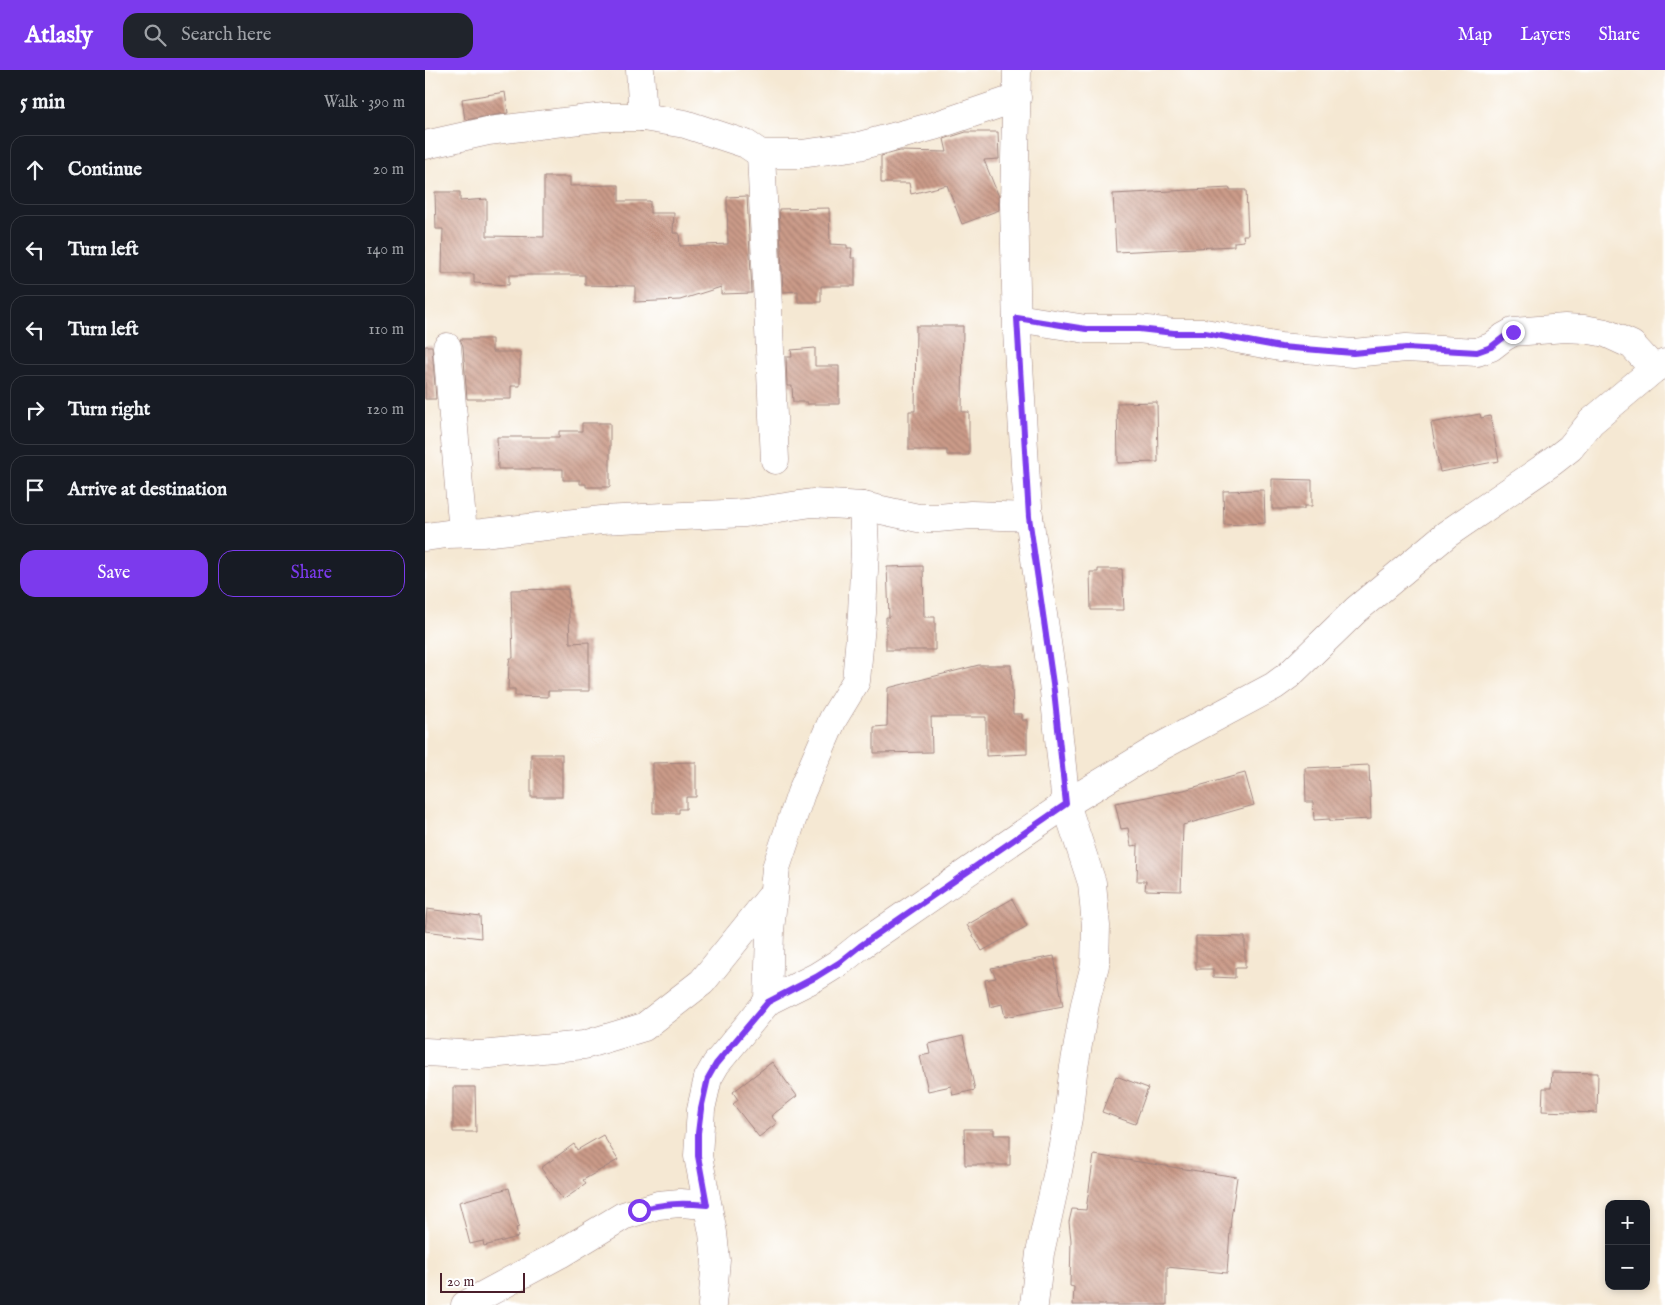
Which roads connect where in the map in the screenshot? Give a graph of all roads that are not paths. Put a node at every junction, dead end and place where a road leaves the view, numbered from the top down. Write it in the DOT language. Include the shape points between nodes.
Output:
graph roads {
  1 [pos="640,70"];
  2 [pos="1017,70"];
  3 [pos="1017,98"];
  4 [pos="643,117"];
  5 [pos="425,145"];
  6 [pos="761,154"];
  7 [pos="1017,318"];
  8 [pos="447,347"];
  9 [pos="1660,366"];
  10 [pos="775,460"];
  11 [pos="863,506"];
  12 [pos="1029,517"];
  13 [pos="463,533"];
  14 [pos="425,537"];
  15 [pos="1066,804"];
  16 [pos="773,894"];
  17 [pos="768,1002"];
  18 [pos="425,1052"];
  19 [pos="707,1205"];
  20 [pos="465,1305"];
  21 [pos="712,1305"];
  22 [pos="1034,1305"];
  1 -- 4 [label="street"];
  2 -- 3 [label="street"];
  3 -- 6 [label="street" via="934,126 859,146 801,154"];
  3 -- 7 [label="street" via="1014,204"];
  4 -- 5 [label="street" via="604,117 488,131"];
  4 -- 6 [label="street" via="685,124 746,144"];
  6 -- 10 [label="street"];
  7 -- 9 [label="street" via="1086,329 1205,333 1281,347 1353,353 1406,348 1477,352 1513,332 1584,329 1606,333 1633,345"];
  7 -- 12 [label="street"];
  8 -- 13 [label="street"];
  9 -- 15 [label="street" via="1591,422 1564,453 1447,534 1356,610 1289,676 1160,747"];
  11 -- 12 [label="street" via="918,518 971,515"];
  11 -- 13 [label="street" via="812,503 745,513 602,520"];
  11 -- 16 [label="street" via="865,549 856,681 833,719 801,793 776,868"];
  12 -- 15 [label="street" via="1054,691"];
  13 -- 14 [label="street"];
  15 -- 17 [label="street" via="840,962"];
  15 -- 22 [label="street" via="1092,883 1097,926 1095,965 1085,1004 1068,1118 1040,1253"];
  16 -- 17 [label="street"];
  16 -- 18 [label="street" via="702,982 644,1027 585,1045 480,1055"];
  17 -- 19 [label="street" via="708,1078 698,1133 698,1156"];
  19 -- 20 [label="street" via="658,1205 623,1216"];
  19 -- 21 [label="street" via="716,1260"];
}
